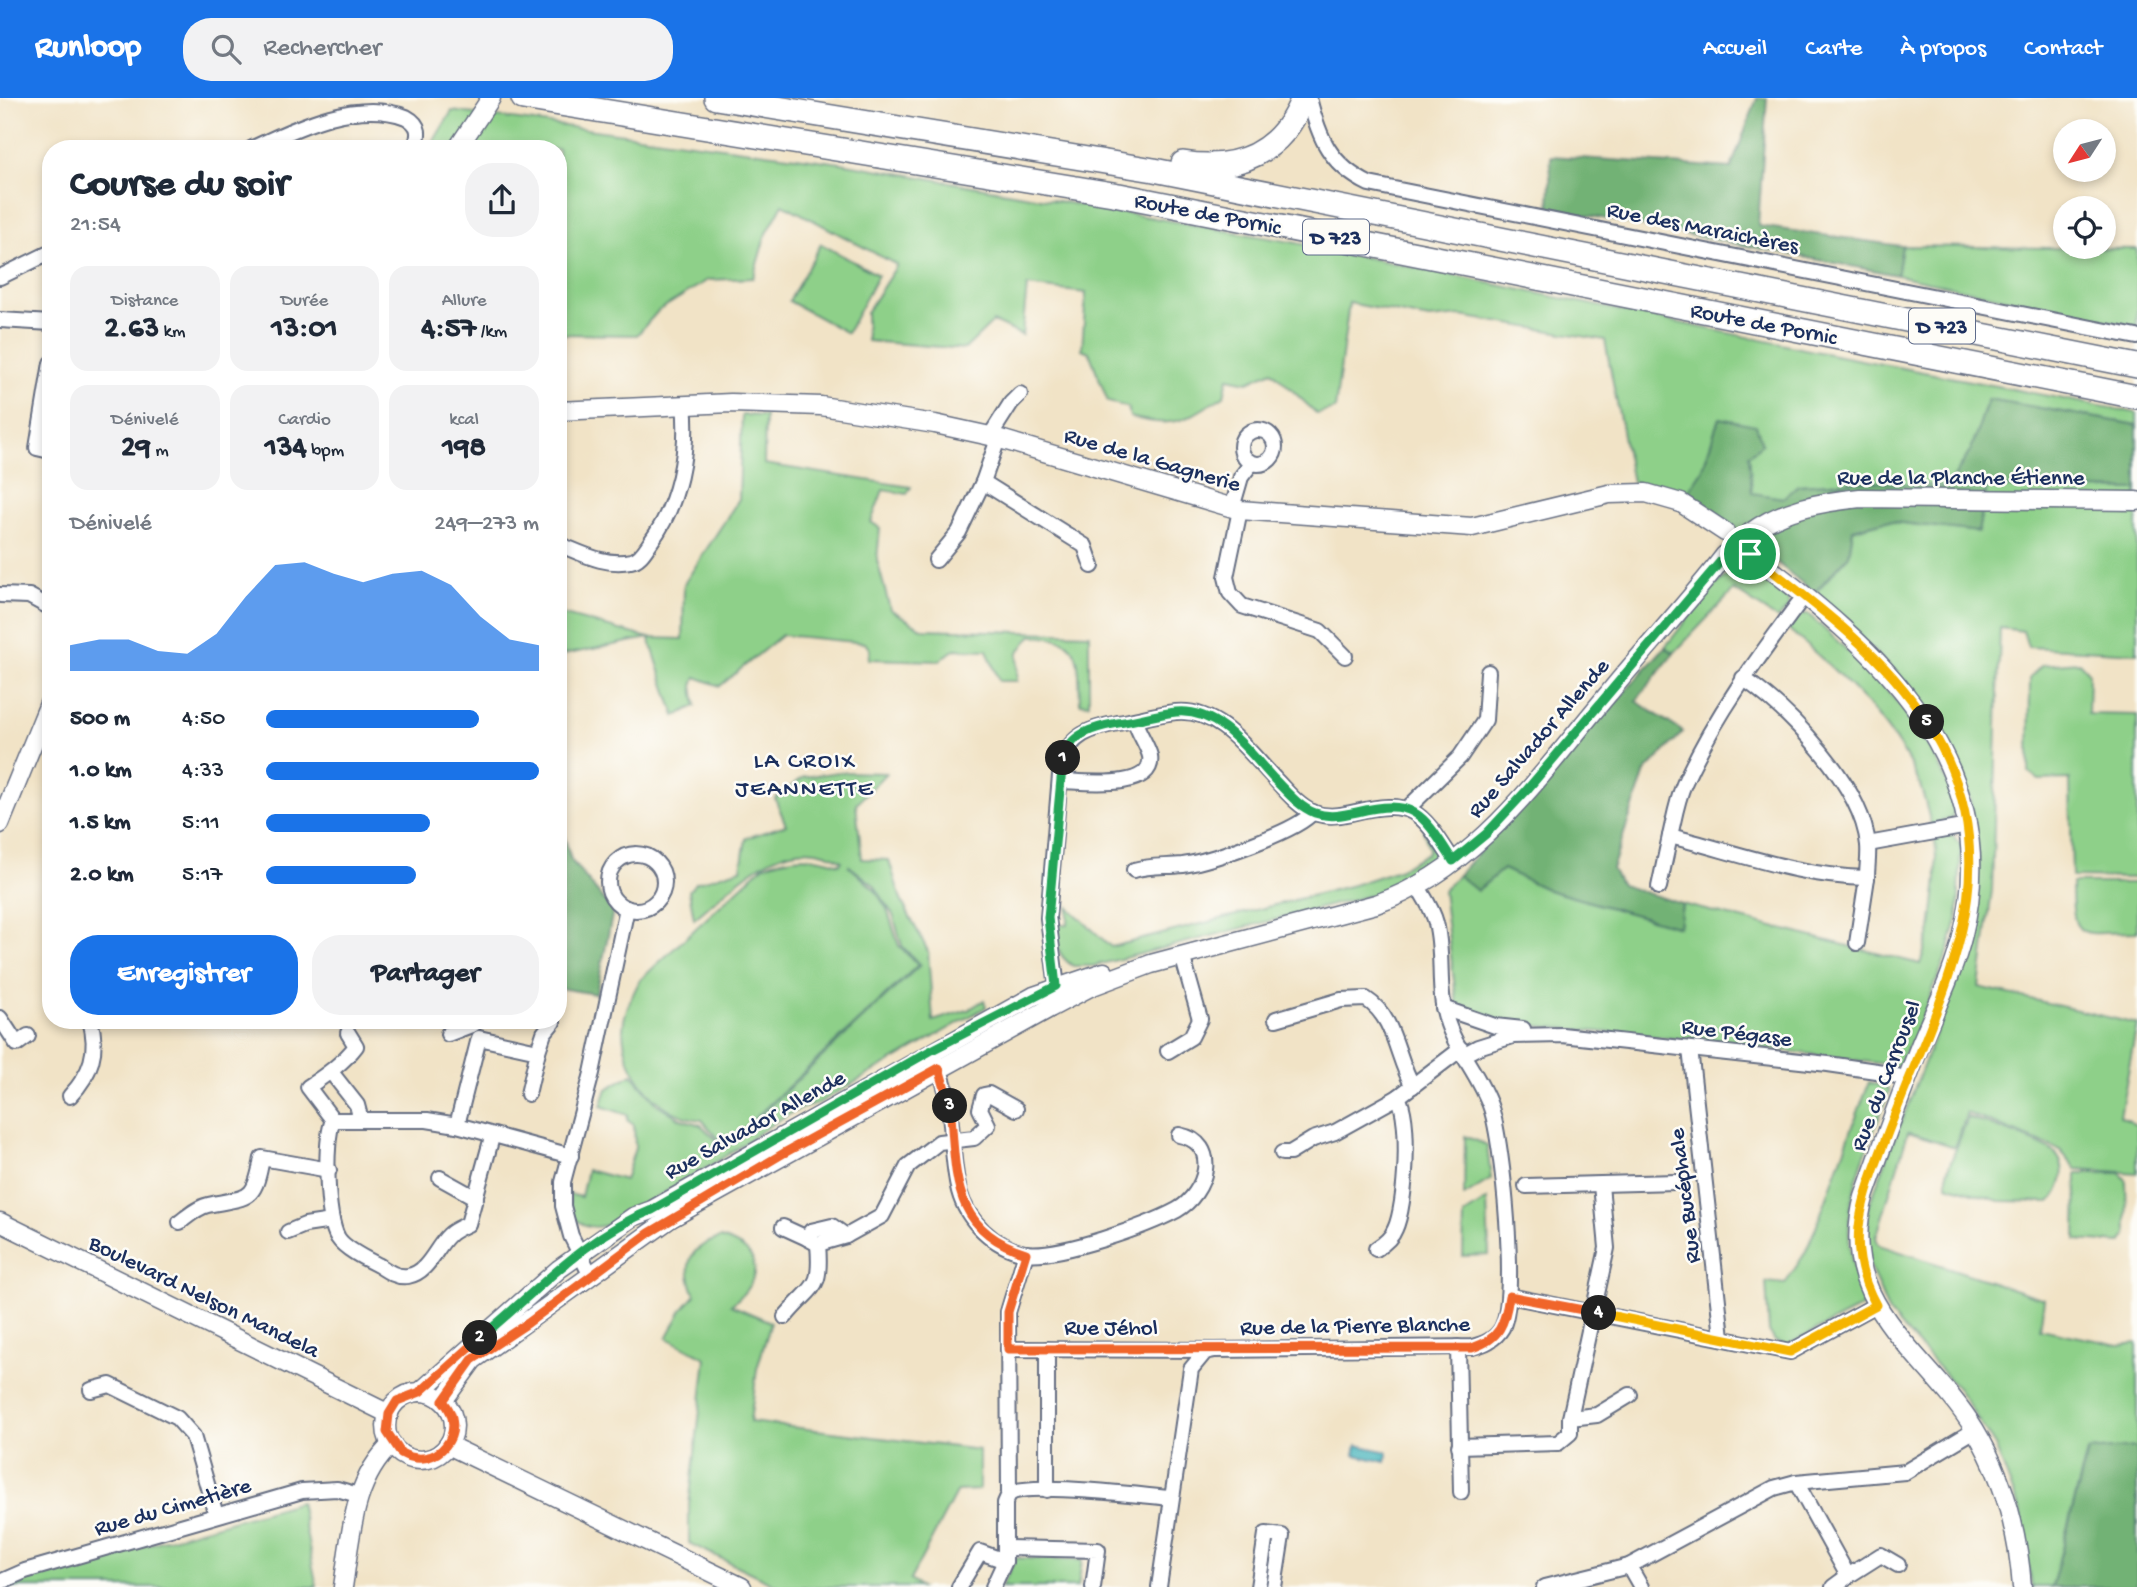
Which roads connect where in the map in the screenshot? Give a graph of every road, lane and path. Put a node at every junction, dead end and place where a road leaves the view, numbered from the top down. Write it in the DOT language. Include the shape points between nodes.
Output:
graph roads {
  1 [pos="491,98"];
  2 [pos="716,98"];
  3 [pos="1303,98"];
  4 [pos="1309,98"];
  5 [pos="527,99"];
  6 [pos="271,140"];
  7 [pos="417,140"];
  8 [pos="463,140"];
  9 [pos="1107,161"];
  10 [pos="42,257"];
  11 [pos="0,277"];
  12 [pos="0,320"];
  13 [pos="42,322"];
  14 [pos="2137,337"];
  15 [pos="2137,366"];
  16 [pos="1020,394"];
  17 [pos="2137,397"];
  18 [pos="684,404"];
  19 [pos="567,410"];
  20 [pos="42,418"];
  21 [pos="994,437"];
  22 [pos="42,449"];
  23 [pos="1251,464"];
  24 [pos="982,482"];
  25 [pos="2137,501"];
  26 [pos="1236,509"];
  27 [pos="1725,532"];
  28 [pos="1750,533"];
  29 [pos="567,548"];
  30 [pos="1750,554"];
  31 [pos="1726,555"];
  32 [pos="936,560"];
  33 [pos="1092,566"];
  34 [pos="0,595"];
  35 [pos="1804,596"];
  36 [pos="42,603"];
  37 [pos="1345,656"];
  38 [pos="1488,672"];
  39 [pos="1743,678"];
  40 [pos="1135,721"];
  41 [pos="42,723"];
  42 [pos="1059,781"];
  43 [pos="1408,808"];
  44 [pos="1313,812"];
  45 [pos="0,824"];
  46 [pos="1968,826"];
  47 [pos="1670,836"];
  48 [pos="1868,844"];
  49 [pos="1453,861"];
  50 [pos="1134,870"];
  51 [pos="1867,878"];
  52 [pos="1417,886"];
  53 [pos="1659,887"];
  54 [pos="626,908"];
  55 [pos="1857,943"];
  56 [pos="1182,955"];
  57 [pos="1058,995"];
  58 [pos="1443,1008"];
  59 [pos="0,1018"];
  60 [pos="1276,1019"];
  61 [pos="93,1029"];
  62 [pos="467,1029"];
  63 [pos="475,1029"];
  64 [pos="480,1029"];
  65 [pos="547,1029"];
  66 [pos="348,1033"];
  67 [pos="448,1034"];
  68 [pos="1562,1035"];
  69 [pos="28,1036"];
  70 [pos="1690,1049"];
  71 [pos="538,1051"];
  72 [pos="930,1051"];
  73 [pos="1168,1051"];
  74 [pos="1463,1051"];
  75 [pos="939,1068"];
  76 [pos="331,1072"];
  77 [pos="1907,1079"];
  78 [pos="1413,1086"];
  79 [pos="528,1094"];
  80 [pos="70,1096"];
  81 [pos="1398,1097"];
  82 [pos="1016,1109"];
  83 [pos="361,1120"];
  84 [pos="333,1121"];
  85 [pos="457,1125"];
  86 [pos="1180,1135"];
  87 [pos="492,1137"];
  88 [pos="954,1141"];
  89 [pos="1282,1153"];
  90 [pos="570,1156"];
  91 [pos="329,1170"];
  92 [pos="440,1178"];
  93 [pos="1676,1182"];
  94 [pos="1526,1185"];
  95 [pos="1601,1185"];
  96 [pos="476,1198"];
  97 [pos="184,1219"];
  98 [pos="332,1221"];
  99 [pos="0,1222"];
  100 [pos="783,1227"];
  101 [pos="288,1232"];
  102 [pos="813,1241"];
  103 [pos="1376,1249"];
  104 [pos="580,1253"];
  105 [pos="1026,1253"];
  106 [pos="590,1274"];
  107 [pos="1509,1296"];
  108 [pos="1876,1305"];
  109 [pos="1593,1311"];
  110 [pos="785,1317"];
  111 [pos="1722,1337"];
  112 [pos="1458,1347"];
  113 [pos="1008,1349"];
  114 [pos="1047,1349"];
  115 [pos="1215,1350"];
  116 [pos="90,1390"];
  117 [pos="420,1392"];
  118 [pos="1630,1395"];
  119 [pos="443,1401"];
  120 [pos="389,1414"];
  121 [pos="1570,1418"];
  122 [pos="1975,1430"];
  123 [pos="392,1444"];
  124 [pos="448,1445"];
  125 [pos="1459,1446"];
  126 [pos="1796,1482"];
  127 [pos="1047,1490"];
  128 [pos="1461,1492"];
  129 [pos="358,1494"];
  130 [pos="1009,1494"];
  131 [pos="1171,1498"];
  132 [pos="216,1514"];
  133 [pos="1005,1554"];
  134 [pos="1898,1565"];
  135 [pos="1629,1566"];
  136 [pos="1848,1576"];
  137 [pos="1,1579"];
  138 [pos="343,1587"];
  139 [pos="742,1587"];
  140 [pos="960,1587"];
  141 [pos="993,1587"];
  142 [pos="1093,1587"];
  143 [pos="1159,1587"];
  144 [pos="1258,1587"];
  145 [pos="1274,1587"];
  146 [pos="1544,1587"];
  147 [pos="1641,1587"];
  148 [pos="1833,1587"];
  149 [pos="2022,1587"];
  1 -- 8 [label="street"];
  2 -- 9 [label="highway, Route de Pornic / D 723"];
  3 -- 9 [label="highway" via="1284,135 1233,164 1200,166 1131,156"];
  4 -- 14 [label="street, Rue des Maraichères" via="1325,149 1340,167 1369,184"];
  5 -- 17 [label="highway, Route de Pornic / D 723" via="1130,197"];
  6 -- 7 [label="street" via="351,108 396,112 418,127"];
  9 -- 15 [label="highway, Route de Pornic / D 723"];
  10 -- 11 [label="street"];
  12 -- 13 [label="street"];
  16 -- 21 [label="street" via="1011,402"];
  18 -- 19 [label="street, Rue de la Gagnerie"];
  18 -- 21 [label="street, Rue de la Gagnerie" via="821,406"];
  18 -- 29 [label="street" via="686,440 679,483 660,530 641,555 632,561 605,562"];
  20 -- 22 [label="street" via="37,448"];
  21 -- 24 [label="street"];
  21 -- 26 [label="street, Rue de la Gagnerie"];
  23 -- 26 [label="street" via="1238,484"];
  24 -- 32 [label="street" via="959,532"];
  24 -- 33 [label="street" via="1085,546"];
  25 -- 28 [label="street, Rue de la Planche Étienne" via="1823,502 1763,523"];
  26 -- 27 [label="street, Rue de la Gagnerie" via="1472,527 1609,494 1646,493 1681,503"];
  26 -- 37 [label="street" via="1226,577 1230,593 1242,606 1320,631"];
  27 -- 28 [label="street" via="1738,527"];
  27 -- 31 [label="street" via="1721,541"];
  28 -- 30 [label="street" via="1754,541"];
  30 -- 31 [label="street" via="1740,559"];
  30 -- 35 [label="street, Rue du Carrousel"];
  31 -- 49 [label="street, Rue Salvador Allende" via="1526,791"];
  34 -- 36 [label="street" via="29,596"];
  35 -- 39 [label="street"];
  35 -- 46 [label="street, Rue du Carrousel" via="1881,667 1924,718 1954,772"];
  38 -- 43 [label="street" via="1485,720 1460,757"];
  39 -- 47 [label="street" via="1683,785"];
  39 -- 48 [label="street" via="1831,762 1858,811"];
  40 -- 42 [label="street" via="1093,728 1077,737 1065,752"];
  40 -- 42 [label="street" via="1150,754 1142,775 1124,782"];
  40 -- 44 [label="street" via="1177,712 1213,720"];
  41 -- 45 [label="street"];
  42 -- 57 [label="street" via="1048,918"];
  43 -- 44 [label="street" via="1385,805 1341,816"];
  43 -- 49 [label="street" via="1424,819"];
  44 -- 50 [label="street" via="1272,837 1185,865"];
  46 -- 48 [label="street"];
  46 -- 77 [label="street, Rue du Carrousel" via="1970,889 1963,935"];
  47 -- 51 [label="street" via="1837,877"];
  47 -- 53 [label="street"];
  48 -- 51 [label="street"];
  49 -- 52 [label="street, Rue Salvador Allende"];
  51 -- 55 [label="street"];
  52 -- 56 [label="street, Rue Salvador Allende" via="1376,904"];
  52 -- 58 [label="street, Rue de la Pierre Blanche" via="1437,923"];
  54 -- 90 [label="street"];
  56 -- 57 [label="street, Rue Salvador Allende"];
  56 -- 73 [label="street" via="1200,1018 1192,1037"];
  57 -- 72 [label="street, Rue Salvador Allende"];
  57 -- 75 [label="street, Rue Salvador Allende"];
  58 -- 68 [label="street, Rue Pégase" via="1495,1026"];
  58 -- 74 [label="street, Rue de la Pierre Blanche"];
  59 -- 69 [label="street" via="17,1044"];
  60 -- 78 [label="street" via="1341,1000 1366,999 1386,1017"];
  61 -- 80 [label="street" via="92,1068"];
  62 -- 67 [label="street"];
  63 -- 85 [label="street"];
  64 -- 71 [label="street"];
  65 -- 71 [label="street"];
  66 -- 76 [label="street" via="356,1046"];
  68 -- 70 [label="street, Rue Pégase"];
  68 -- 74 [label="street, Rue Pégase" via="1513,1036"];
  70 -- 77 [label="street, Rue Pégase" via="1828,1064"];
  70 -- 111 [label="street, Rue Bucéphale"];
  71 -- 79 [label="street"];
  72 -- 75 [label="street"];
  72 -- 104 [label="street, Rue Salvador Allende" via="633,1217"];
  74 -- 78 [label="street, Rue Pégase"];
  74 -- 107 [label="street, Rue de la Pierre Blanche" via="1486,1094 1497,1134"];
  75 -- 88 [label="street" via="949,1098"];
  75 -- 106 [label="street, Rue Salvador Allende" via="671,1218"];
  76 -- 83 [label="street" via="357,1105"];
  76 -- 84 [label="street" via="308,1087"];
  77 -- 108 [label="street, Rue du Carrousel" via="1858,1217 1858,1253"];
  78 -- 81 [label="street, Rue Pégase"];
  81 -- 89 [label="street, Rue Pégase" via="1335,1132"];
  81 -- 103 [label="street" via="1405,1126 1402,1210 1394,1232"];
  82 -- 88 [label="street" via="984,1095 979,1109 988,1125 974,1139"];
  83 -- 84 [label="street"];
  83 -- 85 [label="street"];
  84 -- 91 [label="street"];
  85 -- 87 [label="street"];
  86 -- 105 [label="street" via="1199,1143 1204,1153 1206,1170 1189,1202 1137,1228 1063,1249"];
  87 -- 90 [label="street"];
  87 -- 96 [label="street"];
  88 -- 102 [label="street" via="939,1142 908,1166 882,1216 846,1236"];
  88 -- 105 [label="street" via="959,1192 968,1212 989,1237"];
  90 -- 104 [label="street" via="563,1206"];
  91 -- 97 [label="street" via="262,1158 257,1184 243,1199 205,1205"];
  91 -- 98 [label="street"];
  92 -- 96 [label="street"];
  93 -- 95 [label="street"];
  94 -- 95 [label="street"];
  95 -- 109 [label="street" via="1607,1248"];
  96 -- 98 [label="street" via="468,1224 449,1234 428,1264 406,1276 397,1276 344,1244"];
  98 -- 101 [label="street"];
  99 -- 120 [label="street, Boulevard Nelson Mandela"];
  100 -- 102 [label="street"];
  102 -- 110 [label="street" via="821,1274"];
  104 -- 106 [label="street"];
  104 -- 117 [label="street, Rue Salvador Allende"];
  105 -- 113 [label="street" via="1008,1312"];
  106 -- 119 [label="street, Rue Salvador Allende" via="472,1360"];
  107 -- 109 [label="street"];
  107 -- 112 [label="street, Rue de la Pierre Blanche" via="1503,1327 1495,1337 1472,1348"];
  108 -- 111 [label="street" via="1790,1352"];
  108 -- 122 [label="street, Rue du Carrousel"];
  109 -- 111 [label="street"];
  109 -- 121 [label="street"];
  112 -- 115 [label="street, Rue de la Pierre Blanche"];
  112 -- 125 [label="street"];
  113 -- 114 [label="street, Rue Jéhol"];
  113 -- 130 [label="street"];
  114 -- 115 [label="street, Rue Jéhol"];
  114 -- 127 [label="street"];
  115 -- 131 [label="street, Rue de la Pierre Blanche" via="1205,1352 1191,1369"];
  116 -- 132 [label="street" via="110,1385 177,1418 192,1436"];
  117 -- 119 [label="street"];
  117 -- 120 [label="street" via="400,1399"];
  118 -- 121 [label="street" via="1597,1415"];
  119 -- 124 [label="street" via="454,1422"];
  120 -- 123 [label="street"];
  121 -- 125 [label="street" via="1570,1433 1558,1443"];
  122 -- 126 [label="street" via="1905,1472"];
  122 -- 149 [label="street, Rue du Carrousel" via="2009,1508"];
  123 -- 124 [label="street" via="404,1455 420,1459 436,1455"];
  123 -- 129 [label="street" via="371,1467"];
  124 -- 139 [label="street"];
  125 -- 128 [label="street"];
  126 -- 135 [label="street" via="1709,1520"];
  126 -- 136 [label="street"];
  127 -- 130 [label="street" via="1021,1489"];
  127 -- 131 [label="street"];
  129 -- 132 [label="street, Rue du Cimetière" via="319,1489"];
  129 -- 138 [label="street"];
  130 -- 133 [label="street"];
  131 -- 143 [label="street, Rue de la Pierre Blanche"];
  132 -- 137 [label="street, Rue du Cimetière"];
  133 -- 140 [label="street" via="980,1552"];
  133 -- 141 [label="street"];
  133 -- 142 [label="street" via="1098,1549"];
  134 -- 136 [label="street" via="1881,1555"];
  135 -- 146 [label="street"];
  135 -- 147 [label="street"];
  136 -- 148 [label="street"];
  144 -- 145 [label="street" via="1266,1534 1282,1536"];
}
